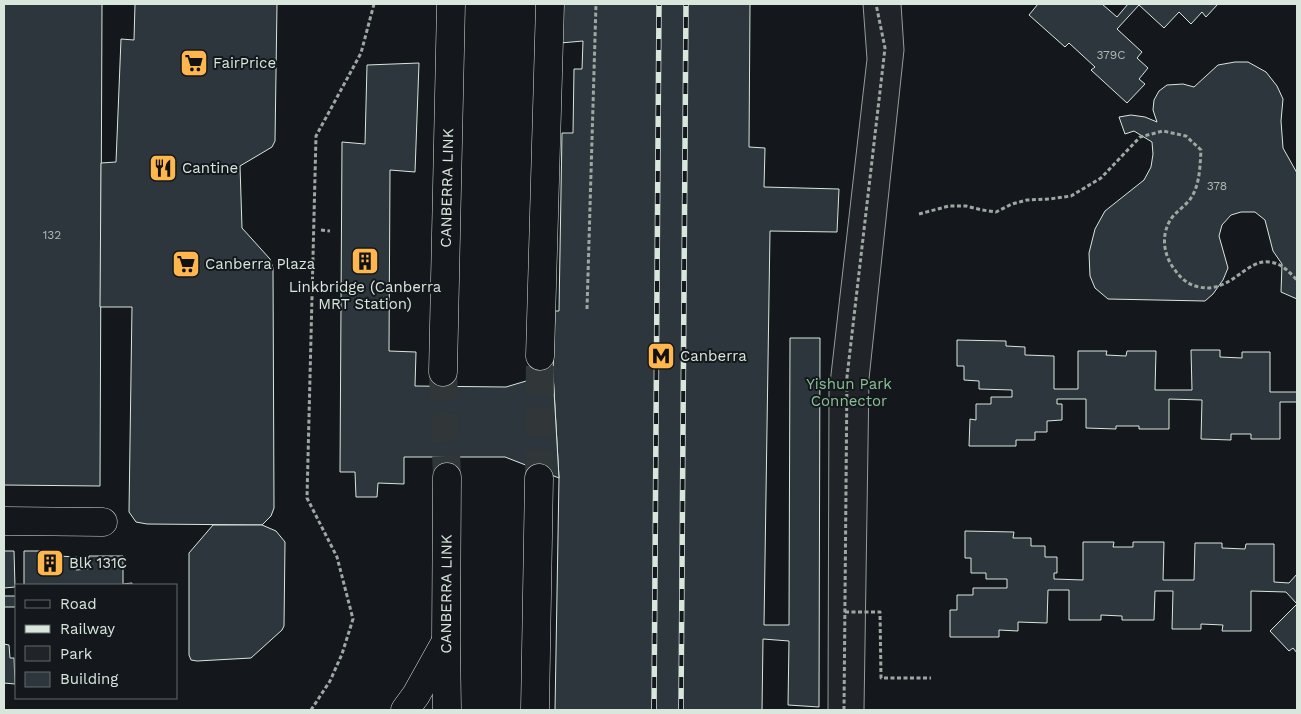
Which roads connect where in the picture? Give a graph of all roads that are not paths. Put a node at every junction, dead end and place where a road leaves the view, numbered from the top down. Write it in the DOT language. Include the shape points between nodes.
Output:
graph roads {
  1 [pos="451,4"];
  2 [pos="550,4"];
  3 [pos="540,356"];
  4 [pos="443,372"];
  5 [pos="447,477"];
  6 [pos="539,478"];
  7 [pos="4,521"];
  8 [pos="103,522"];
  9 [pos="446,642"];
  10 [pos="405,710"];
  11 [pos="447,710"];
  12 [pos="534,710"];
  1 -- 4 [label="main road, CANBERRA LINK"];
  2 -- 3 [label="main road"];
  5 -- 9 [label="main road, CANBERRA LINK"];
  6 -- 12 [label="main road"];
  7 -- 8 [label="main road"];
  9 -- 10 [label="main road"];
  9 -- 11 [label="main road, CANBERRA LINK"];
}
